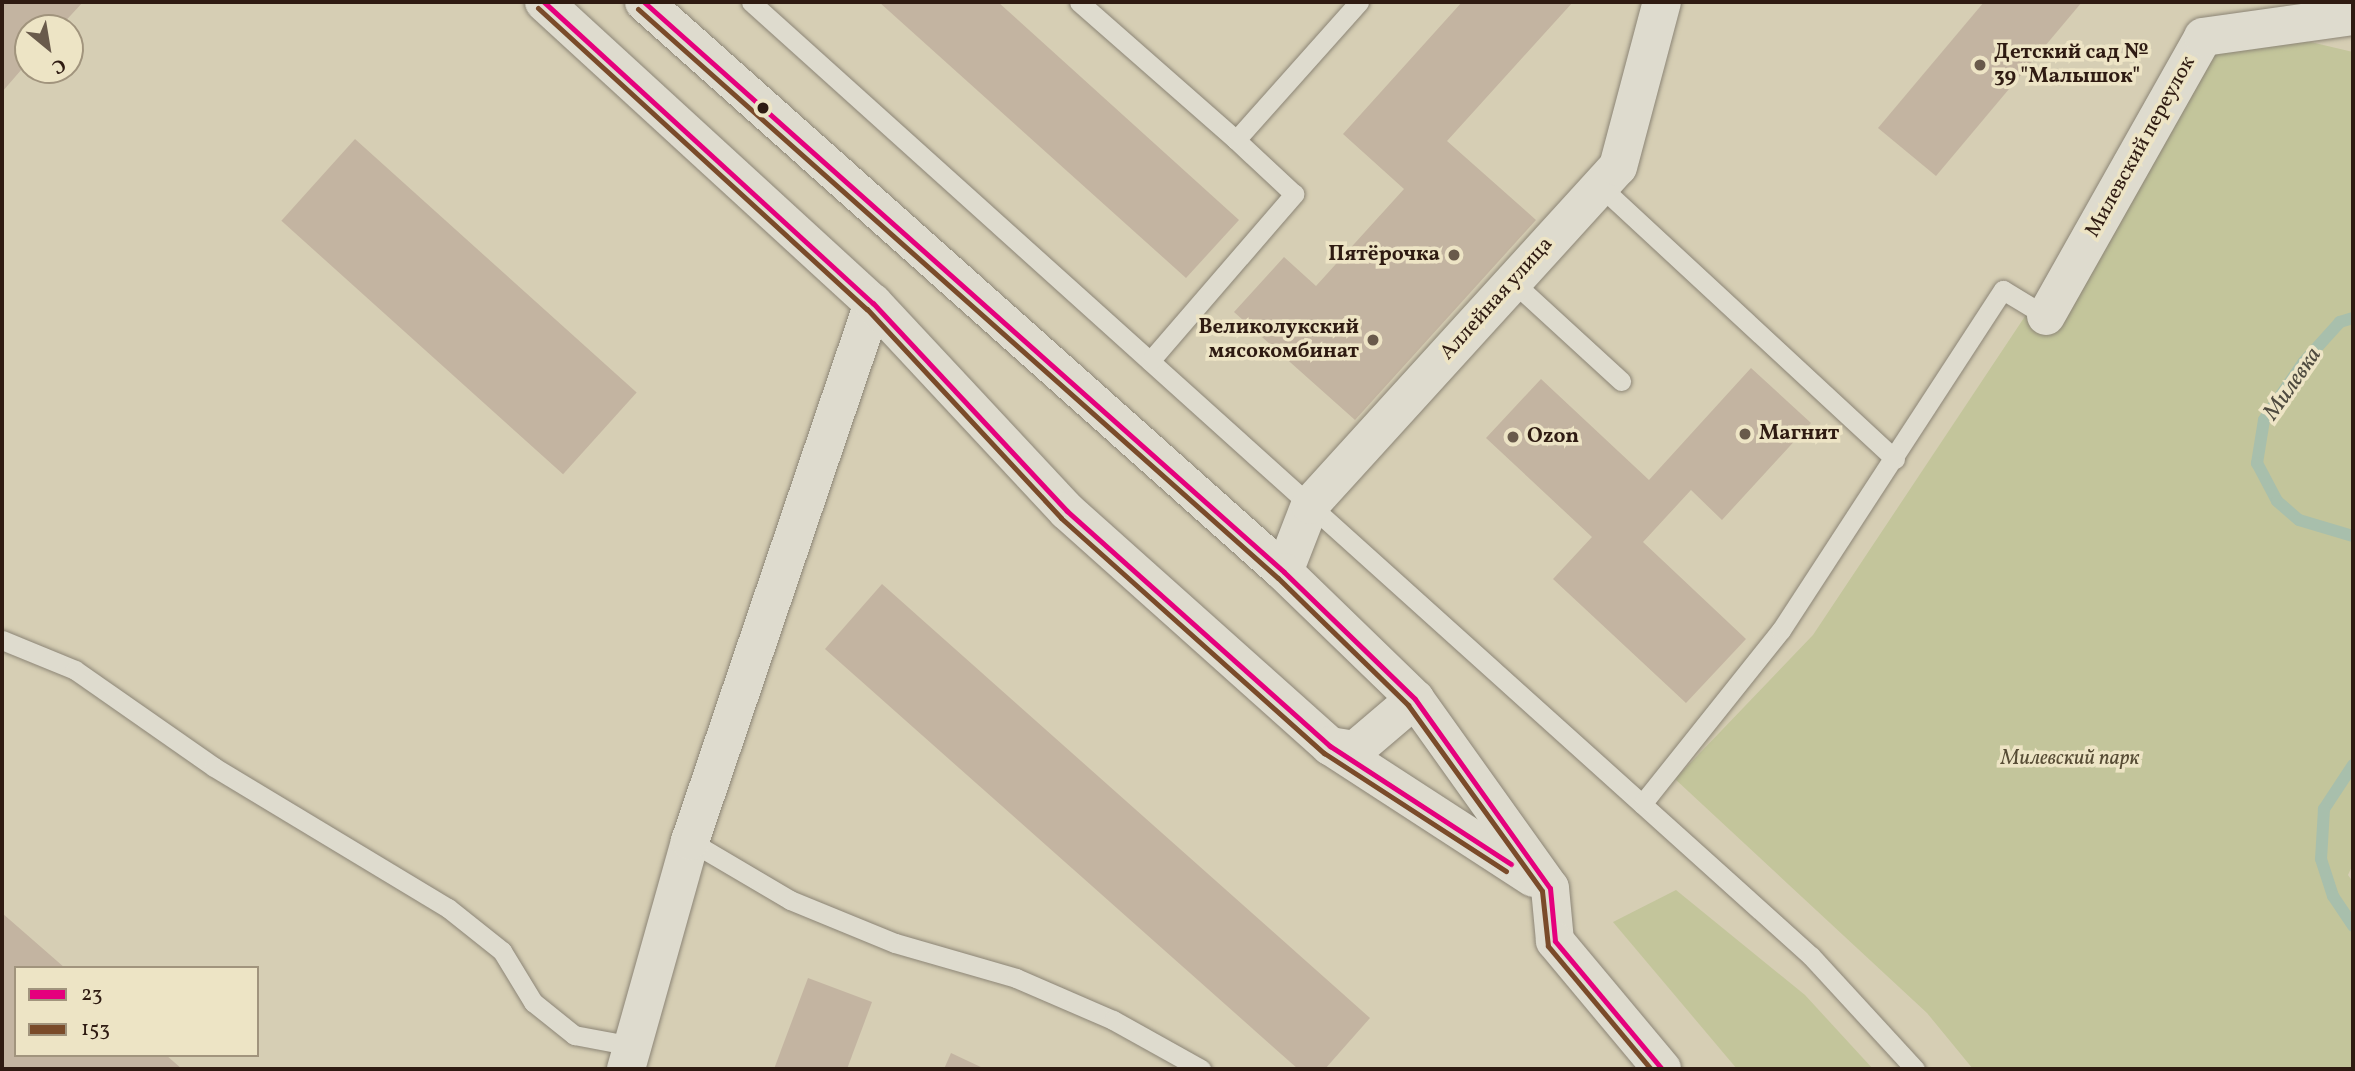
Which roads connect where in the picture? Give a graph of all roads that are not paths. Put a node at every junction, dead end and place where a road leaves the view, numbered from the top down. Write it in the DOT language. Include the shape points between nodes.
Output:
graph roads {
  1 [pos="544,2"];
  2 [pos="644,2"];
  3 [pos="751,2"];
  4 [pos="1079,2"];
  5 [pos="1359,2"];
  6 [pos="1662,2"];
  7 [pos="2353,16"];
  8 [pos="1236,140"];
  9 [pos="1600,186"];
  10 [pos="1512,281"];
  11 [pos="873,303"];
  12 [pos="2046,316"];
  13 [pos="1150,361"];
  14 [pos="1621,381"];
  15 [pos="1895,459"];
  16 [pos="1310,505"];
  17 [pos="1284,572"];
  18 [pos="2,640"];
  19 [pos="1415,699"];
  20 [pos="1330,746"];
  21 [pos="1642,804"];
  22 [pos="690,841"];
  23 [pos="1550,888"];
  24 [pos="629,1058"];
  25 [pos="1200,1069"];
  26 [pos="1662,1069"];
  27 [pos="1915,1069"];
  1 -- 11 [label="main road"];
  2 -- 17 [label="main road"];
  3 -- 13 [label="lane"];
  4 -- 8 [label="lane"];
  5 -- 8 [label="lane"];
  6 -- 9 [label="main road, Аллейная улица" via="1618,167"];
  7 -- 12 [label="main road, Милевский переулок" via="2203,37"];
  8 -- 13 [label="lane" via="1294,194"];
  9 -- 10 [label="main road, Аллейная улица"];
  9 -- 15 [label="lane"];
  10 -- 14 [label="lane"];
  10 -- 16 [label="main road, Аллейная улица"];
  11 -- 20 [label="main road" via="1067,512"];
  11 -- 22 [label="main road"];
  12 -- 15 [label="lane" via="2003,290"];
  13 -- 16 [label="lane"];
  15 -- 21 [label="lane" via="1781,630"];
  16 -- 17 [label="main road, Аллейная улица"];
  16 -- 21 [label="lane"];
  17 -- 19 [label="main road"];
  18 -- 24 [label="lane" via="75,670 214,767 448,908 502,951 533,1002 574,1035"];
  19 -- 20 [label="main road" via="1355,750"];
  19 -- 23 [label="main road"];
  20 -- 23 [label="main road"];
  21 -- 27 [label="lane" via="1811,956"];
  22 -- 24 [label="main road"];
  22 -- 25 [label="lane" via="790,900 895,943 1016,978 1113,1020"];
  23 -- 26 [label="main road" via="1555,941"];
}
